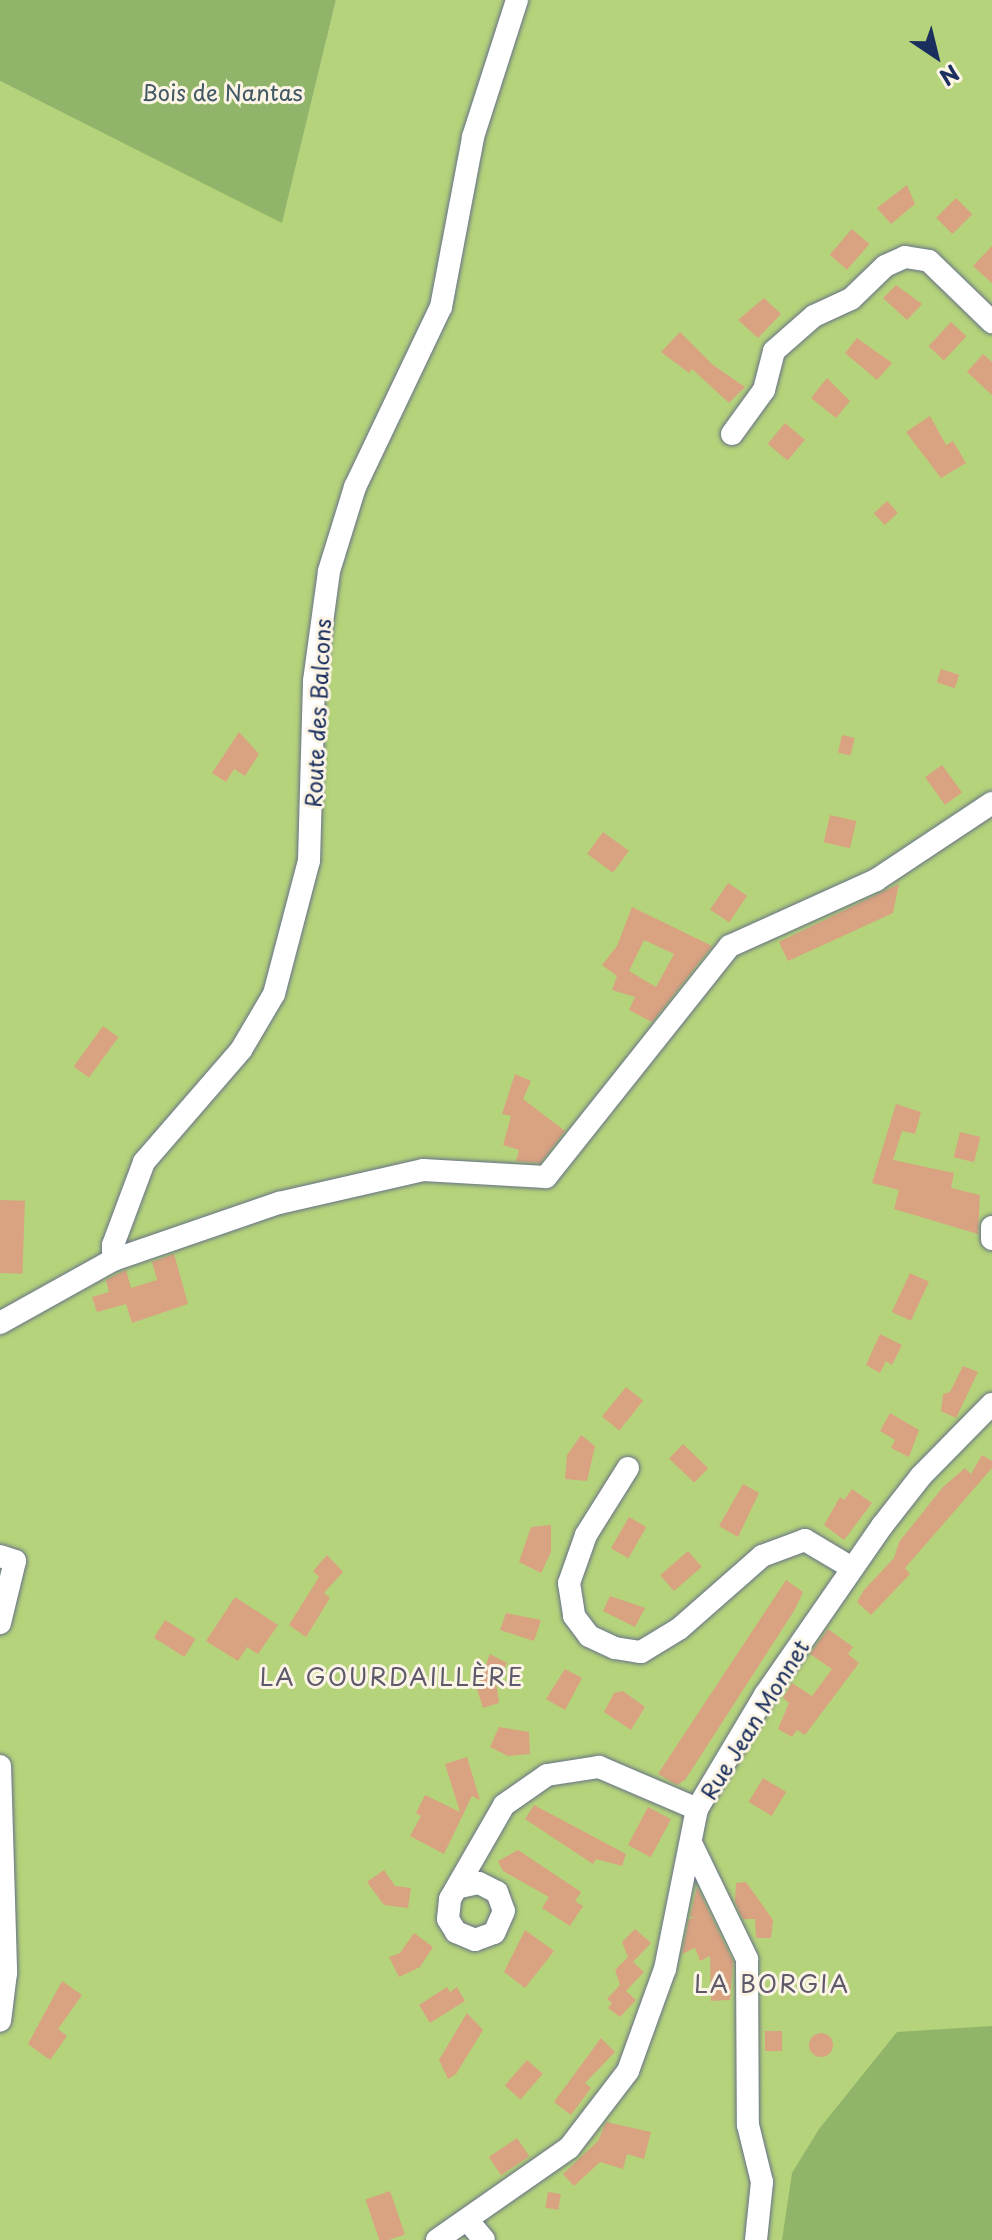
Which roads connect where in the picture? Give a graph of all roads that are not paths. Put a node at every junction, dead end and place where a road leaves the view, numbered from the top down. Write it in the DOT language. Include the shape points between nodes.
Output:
graph roads {
  1 [pos="517,0"];
  2 [pos="992,322"];
  3 [pos="732,434"];
  4 [pos="992,803"];
  5 [pos="992,1227"];
  6 [pos="992,1239"];
  7 [pos="113,1260"];
  8 [pos="0,1323"];
  9 [pos="992,1404"];
  10 [pos="628,1468"];
  11 [pos="0,1556"];
  12 [pos="852,1568"];
  13 [pos="0,1623"];
  14 [pos="0,1766"];
  15 [pos="697,1809"];
  16 [pos="692,1845"];
  17 [pos="460,1887"];
  18 [pos="0,2021"];
  19 [pos="469,2222"];
  20 [pos="437,2240"];
  21 [pos="484,2240"];
  22 [pos="756,2240"];
  1 -- 7 [label="street, Route des Balcons" via="473,137 441,307 355,487 329,571 314,681 309,861 274,994 241,1050 144,1162 113,1245"];
  2 -- 3 [label="street" via="929,261 905,257 885,266 851,299 814,316 774,351 764,390"];
  4 -- 7 [label="street" via="876,880 730,946 546,1177 423,1170 279,1203"];
  5 -- 6 [label="street"];
  7 -- 8 [label="street"];
  9 -- 12 [label="street, Rue Jean Monnet" via="921,1476"];
  10 -- 12 [label="street" via="586,1535 569,1583 574,1616 589,1636 615,1648 641,1652 679,1629 762,1556 805,1540"];
  11 -- 13 [label="street" via="15,1561"];
  12 -- 15 [label="street, Rue Jean Monnet" via="765,1695"];
  14 -- 18 [label="street" via="6,1973"];
  15 -- 16 [label="street, Rue Jean Monnet"];
  15 -- 17 [label="street" via="599,1767 547,1775 504,1805 483,1833"];
  16 -- 19 [label="street, Rue Jean Monnet" via="665,1969 628,2071 569,2148"];
  16 -- 22 [label="street" via="747,1959 748,2125 762,2182"];
  19 -- 20 [label="street, Rue Jean Monnet"];
  19 -- 21 [label="street"];
}
